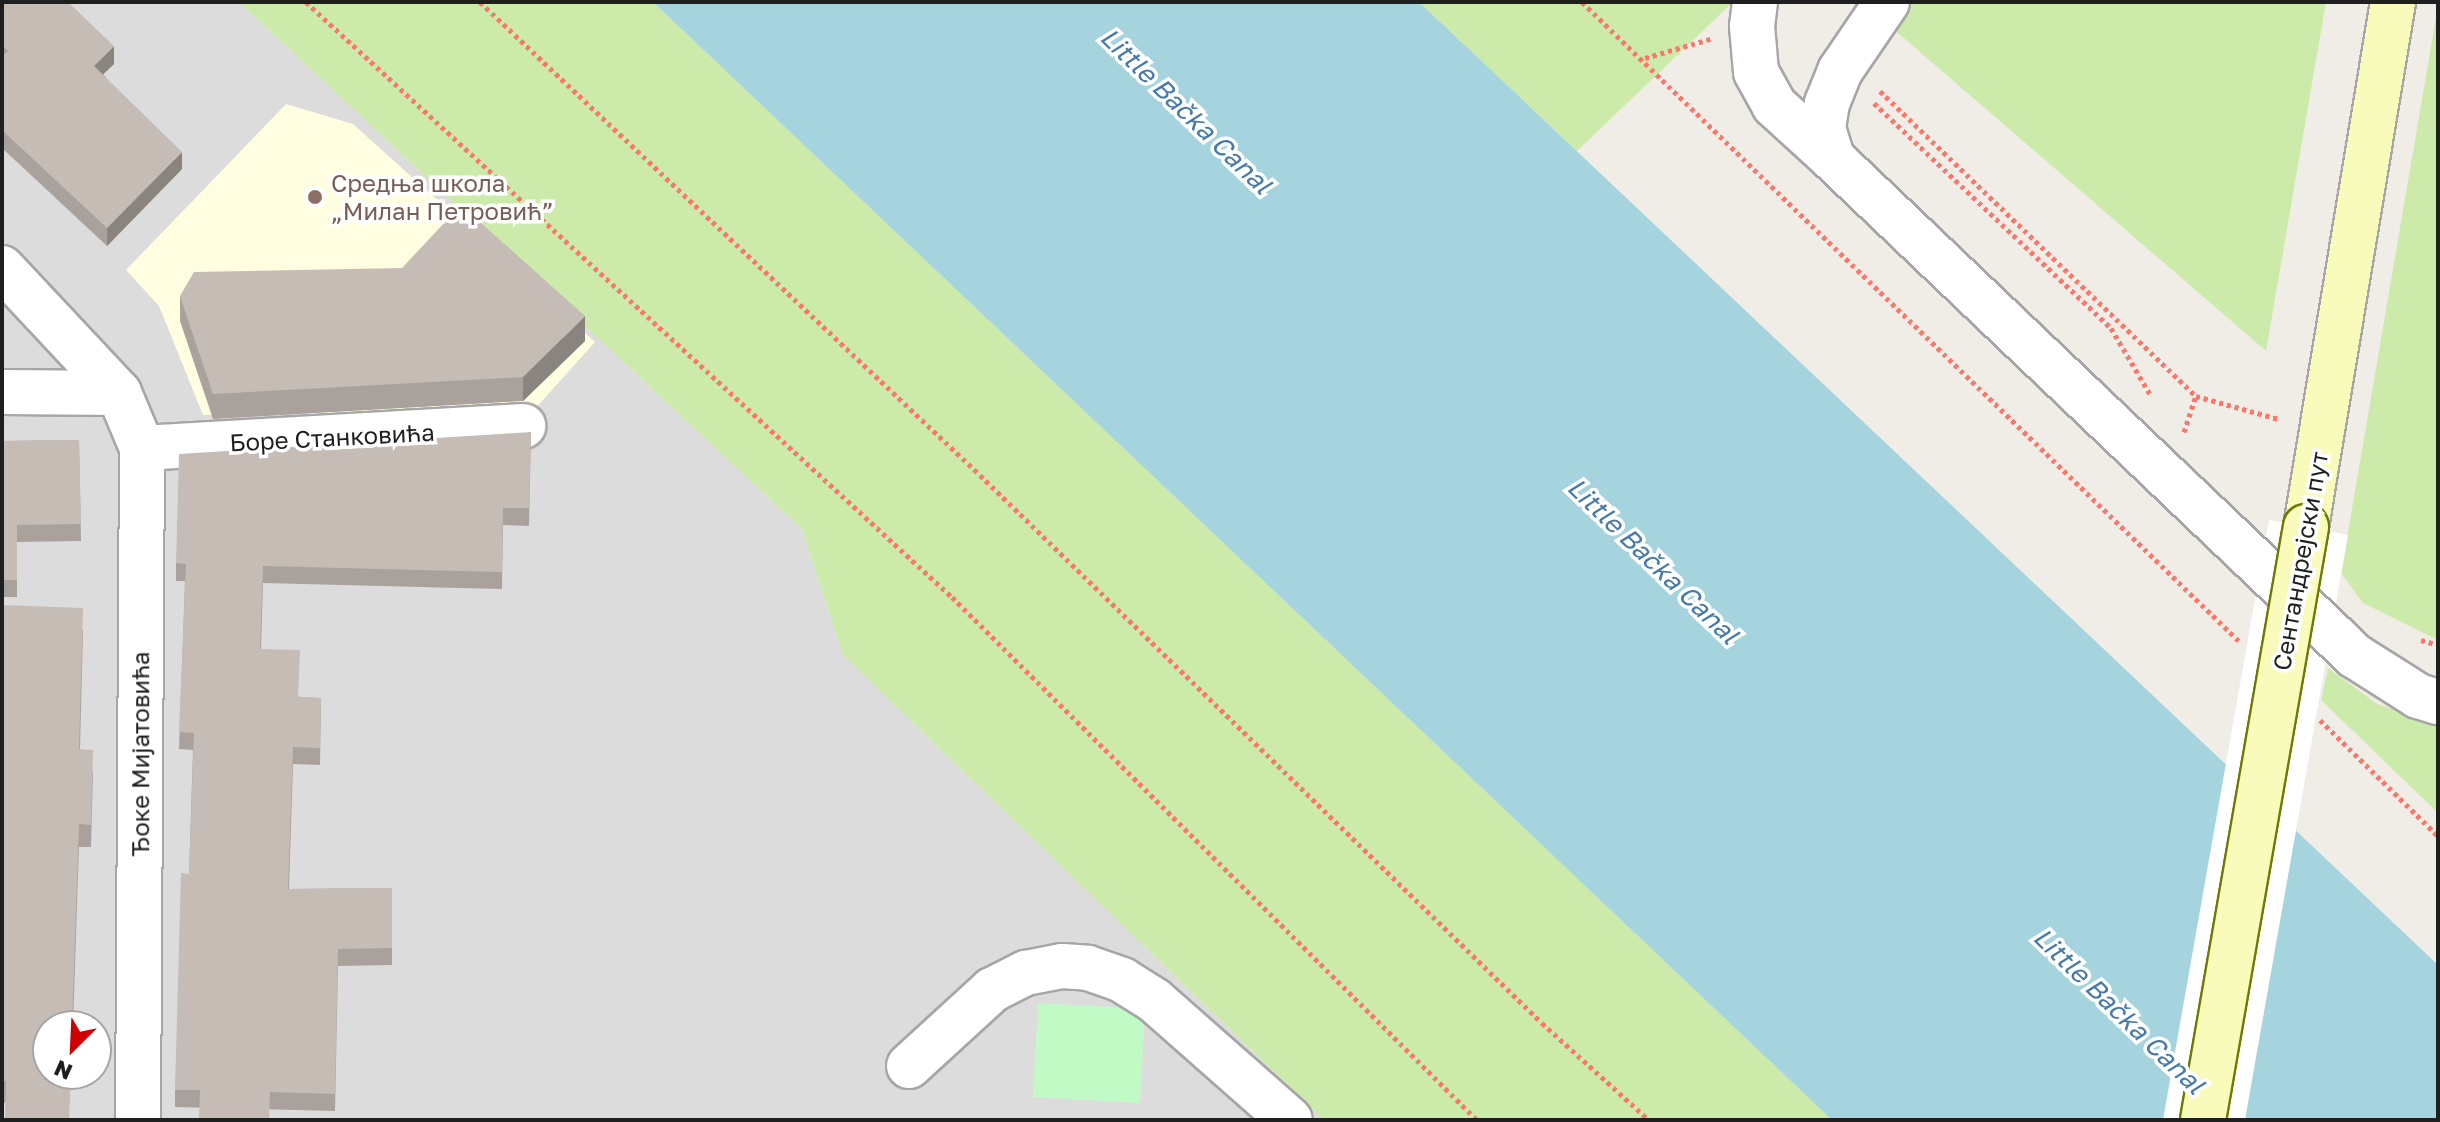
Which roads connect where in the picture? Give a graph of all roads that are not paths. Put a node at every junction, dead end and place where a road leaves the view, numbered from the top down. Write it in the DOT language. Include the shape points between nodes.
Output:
graph roads {
  1 [pos="1755,2"];
  2 [pos="1887,2"];
  3 [pos="2393,2"];
  4 [pos="1832,158"];
  5 [pos="2,268"];
  6 [pos="2,392"];
  7 [pos="119,393"];
  8 [pos="523,426"];
  9 [pos="142,448"];
  10 [pos="2438,702"];
  11 [pos="909,1066"];
  12 [pos="138,1120"];
  13 [pos="1290,1120"];
  14 [pos="2203,1120"];
  1 -- 4 [label="street" via="1756,72 1774,105"];
  2 -- 4 [label="street" via="1843,66 1823,128"];
  3 -- 14 [label="main road, Сентандрејски пут, bridge"];
  4 -- 10 [label="street" via="2355,656 2418,696"];
  5 -- 7 [label="street"];
  6 -- 7 [label="street"];
  7 -- 9 [label="street, Ђоке Мијатовића"];
  8 -- 9 [label="street, Боре Станковића"];
  9 -- 12 [label="street, Ђоке Мијатовића"];
  11 -- 13 [label="street" via="992,990 1026,973 1062,966 1088,968 1122,980 1154,1000"];
}
